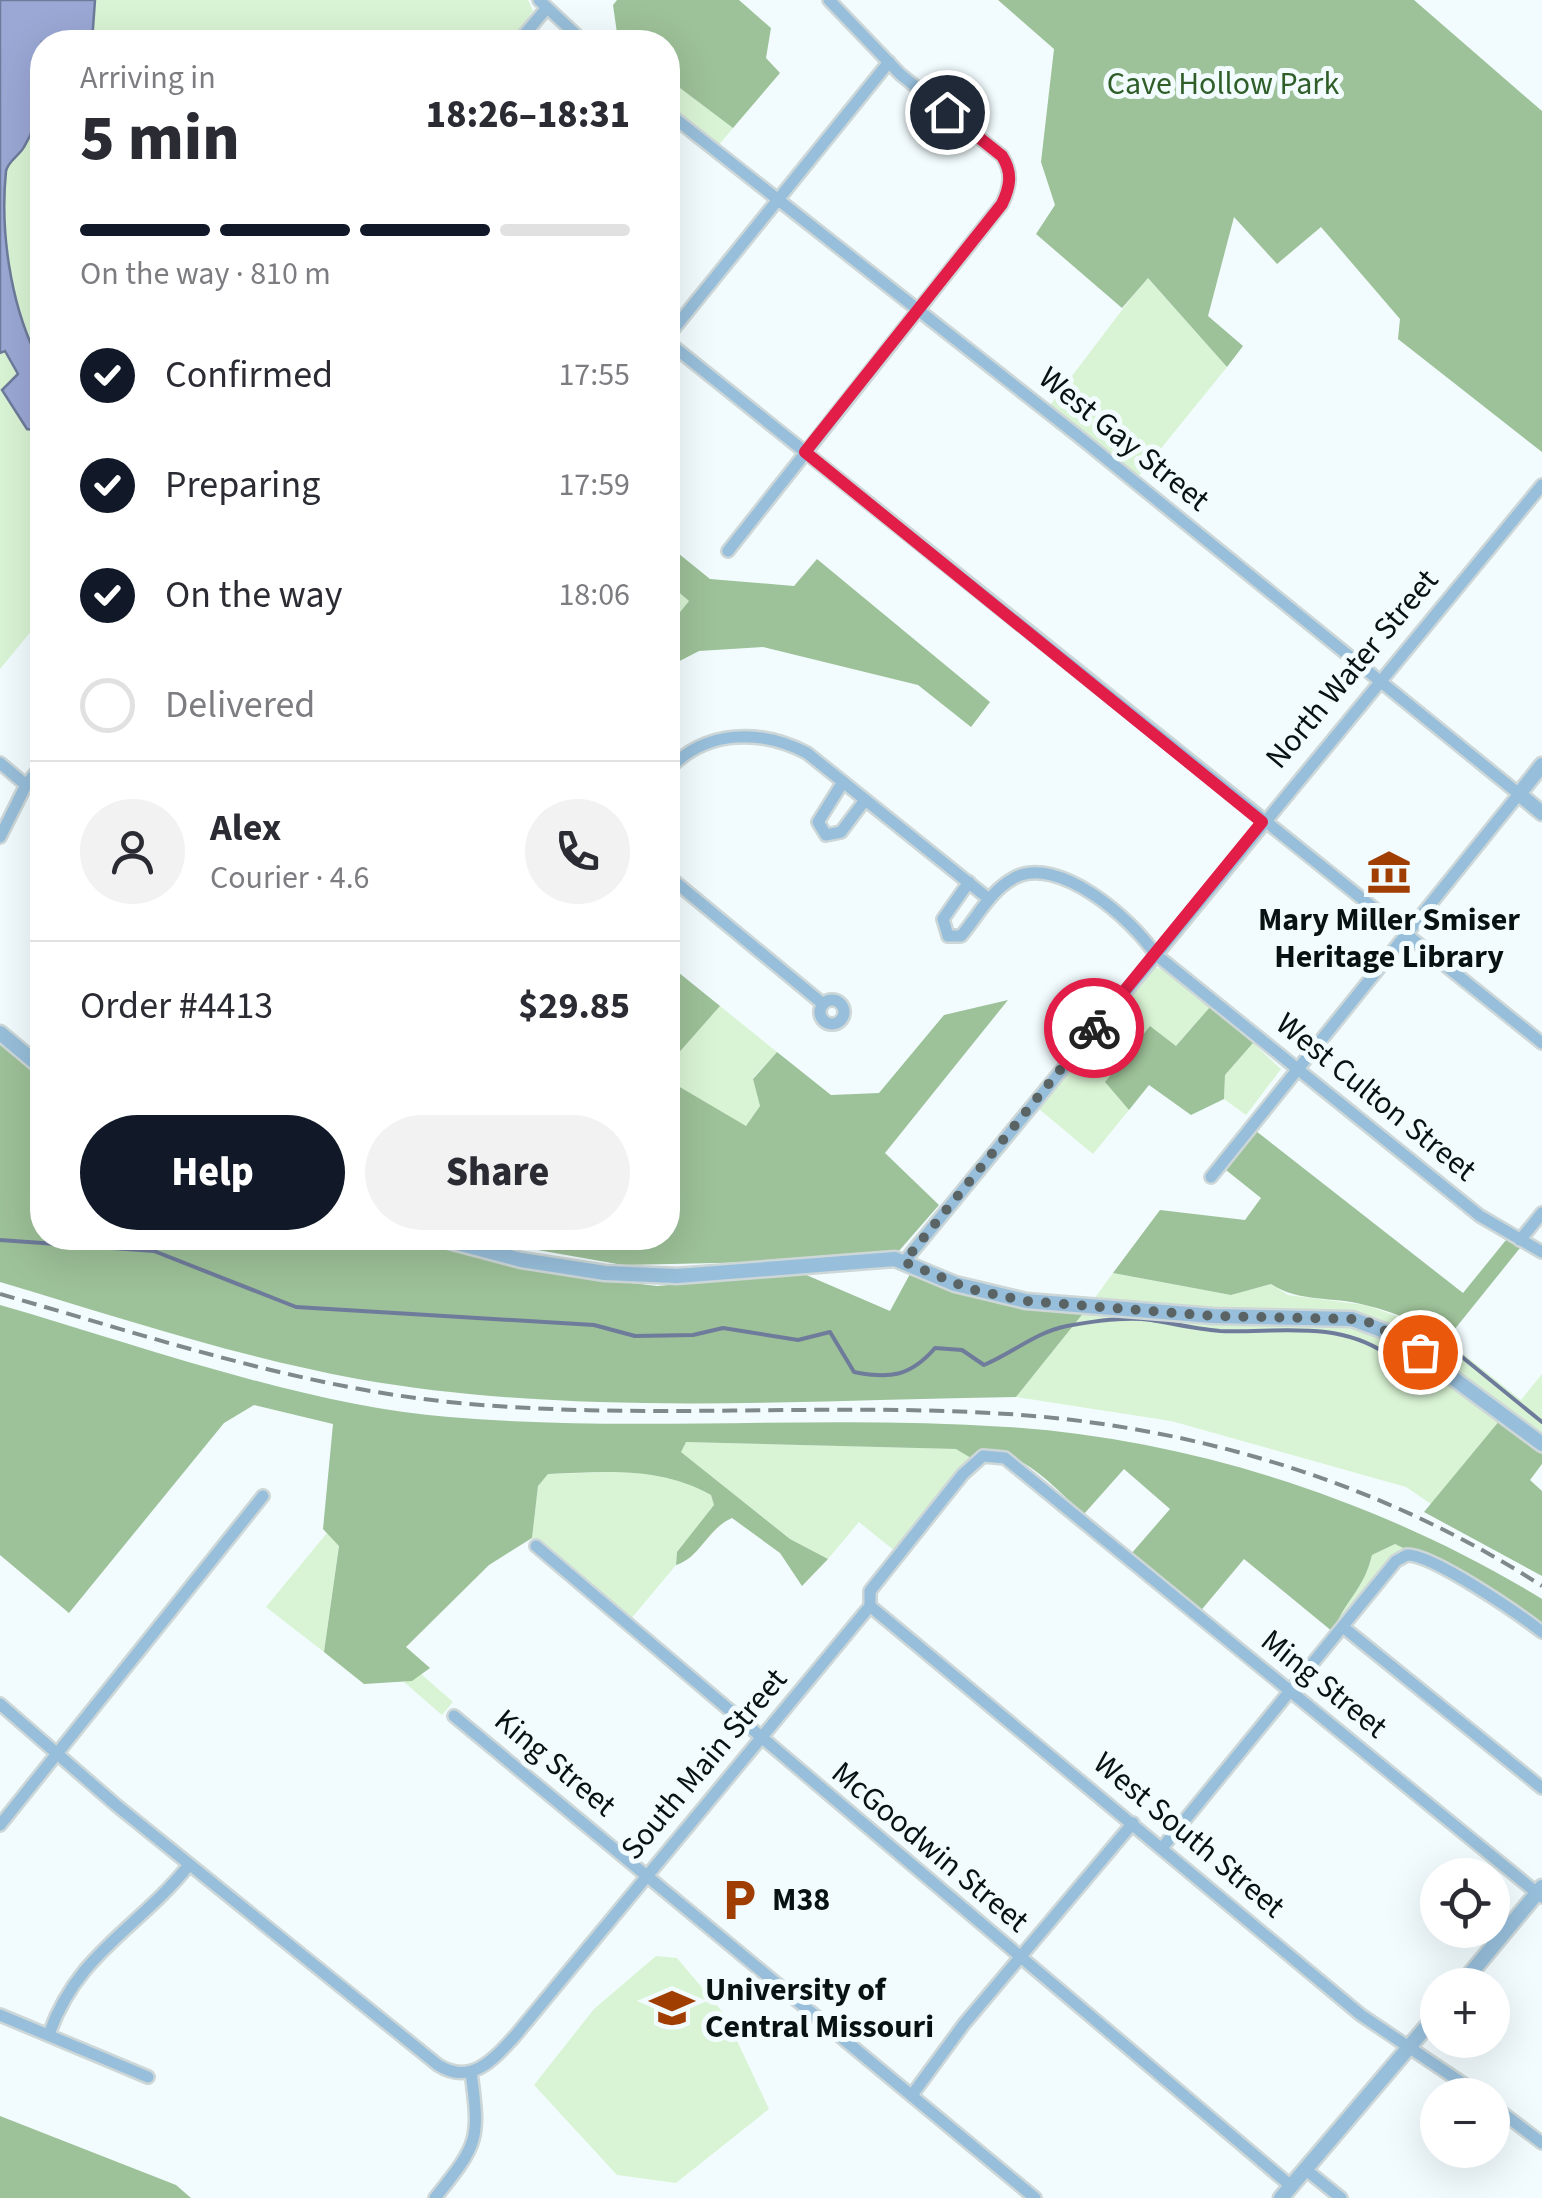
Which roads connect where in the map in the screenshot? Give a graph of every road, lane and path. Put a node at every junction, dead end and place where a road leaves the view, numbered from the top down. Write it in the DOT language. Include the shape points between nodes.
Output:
graph roads {
  1 [pos="829,0"];
  2 [pos="542,4"];
  3 [pos="526,30"];
  4 [pos="571,30"];
  5 [pos="889,62"];
  6 [pos="680,123"];
  7 [pos="776,201"];
  8 [pos="918,310"];
  9 [pos="680,324"];
  10 [pos="680,349"];
  11 [pos="805,452"];
  12 [pos="1542,485"];
  13 [pos="728,551"];
  14 [pos="1378,680"];
  15 [pos="680,760"];
  16 [pos="0,762"];
  17 [pos="1542,766"];
  18 [pos="30,780"];
  19 [pos="843,782"];
  20 [pos="26,785"];
  21 [pos="1518,794"];
  22 [pos="865,800"];
  23 [pos="1542,813"];
  24 [pos="1262,822"];
  25 [pos="0,837"];
  26 [pos="968,882"];
  27 [pos="680,886"];
  28 [pos="989,898"];
  29 [pos="1406,932"];
  30 [pos="1155,954"];
  31 [pos="823,1004"];
  32 [pos="0,1033"];
  33 [pos="1542,1042"];
  34 [pos="30,1058"];
  35 [pos="1296,1068"];
  36 [pos="1211,1177"];
  37 [pos="1542,1213"];
  38 [pos="1520,1240"];
  39 [pos="483,1250"];
  40 [pos="1542,1252"];
  41 [pos="904,1262"];
  42 [pos="1542,1444"];
  43 [pos="264,1496"];
  44 [pos="1074,1510"];
  45 [pos="536,1546"];
  46 [pos="870,1606"];
  47 [pos="1343,1627"];
  48 [pos="1542,1632"];
  49 [pos="1290,1692"];
  50 [pos="0,1704"];
  51 [pos="454,1716"];
  52 [pos="761,1740"];
  53 [pos="57,1752"];
  54 [pos="1542,1788"];
  55 [pos="1133,1824"];
  56 [pos="0,1825"];
  57 [pos="1162,1848"];
  58 [pos="189,1865"];
  59 [pos="648,1876"];
  60 [pos="1540,1892"];
  61 [pos="1020,1959"];
  62 [pos="1475,1968"];
  63 [pos="0,2015"];
  64 [pos="49,2034"];
  65 [pos="1420,2035"];
  66 [pos="1410,2047"];
  67 [pos="471,2072"];
  68 [pos="148,2078"];
  69 [pos="1455,2078"];
  70 [pos="912,2095"];
  71 [pos="1510,2119"];
  72 [pos="1542,2143"];
  73 [pos="1305,2169"];
  74 [pos="1286,2192"];
  75 [pos="435,2198"];
  76 [pos="1035,2198"];
  77 [pos="1341,2198"];
  1 -- 5 [label="street"];
  2 -- 3 [label="street"];
  2 -- 4 [label="street"];
  5 -- 7 [label="street"];
  5 -- 8 [label="street" via="1008,165 1002,204"];
  6 -- 7 [label="street, West Gay Street"];
  7 -- 8 [label="street, West Gay Street"];
  7 -- 9 [label="street"];
  8 -- 11 [label="street"];
  8 -- 14 [label="street, West Gay Street"];
  10 -- 11 [label="street"];
  11 -- 13 [label="street"];
  11 -- 24 [label="street"];
  12 -- 14 [label="street, North Water Street"];
  14 -- 21 [label="street, West Gay Street"];
  14 -- 24 [label="street, North Water Street"];
  15 -- 19 [label="street" via="716,741 764,736 807,754"];
  16 -- 20 [label="street"];
  17 -- 21 [label="street"];
  18 -- 20 [label="street"];
  19 -- 22 [label="street"];
  19 -- 22 [label="street" via="820,814 826,835 841,832"];
  20 -- 25 [label="street"];
  21 -- 23 [label="street, West Gay Street"];
  21 -- 29 [label="street"];
  22 -- 26 [label="street"];
  24 -- 29 [label="street"];
  24 -- 30 [label="street, North Water Street"];
  26 -- 28 [label="street"];
  26 -- 28 [label="street, West Culton Street" via="942,919 948,936 961,936"];
  27 -- 31 [label="street"];
  28 -- 30 [label="street, West Culton Street" via="1031,872 1061,875"];
  29 -- 33 [label="street"];
  29 -- 35 [label="street"];
  30 -- 35 [label="street, West Culton Street"];
  30 -- 41 [label="street, North Water Street"];
  32 -- 34 [label="street"];
  35 -- 36 [label="street"];
  35 -- 38 [label="street, West Culton Street" via="1480,1216"];
  37 -- 38 [label="street"];
  38 -- 40 [label="street, West Culton Street"];
  39 -- 41 [label="street" via="605,1273 677,1276"];
  41 -- 42 [label="street" via="970,1289 1026,1301 1372,1323"];
  43 -- 53 [label="street"];
  44 -- 46 [label="street, South Main Street" via="1005,1458 983,1456 870,1591"];
  44 -- 49 [label="street, Ming Street"];
  45 -- 52 [label="street, McGoodwin Street"];
  46 -- 52 [label="street, South Main Street"];
  46 -- 55 [label="street, West South Street"];
  47 -- 48 [label="street" via="1406,1555 1499,1599"];
  47 -- 49 [label="street"];
  47 -- 54 [label="street"];
  49 -- 57 [label="street"];
  49 -- 60 [label="street, Ming Street"];
  50 -- 53 [label="street"];
  51 -- 59 [label="street, King Street"];
  52 -- 59 [label="street, South Main Street"];
  52 -- 61 [label="street, McGoodwin Street"];
  53 -- 56 [label="street"];
  53 -- 58 [label="street"];
  55 -- 57 [label="street, West South Street"];
  55 -- 61 [label="street"];
  57 -- 66 [label="street, West South Street" via="1361,2015"];
  58 -- 64 [label="street" via="134,1926 90,1958"];
  58 -- 67 [label="street" via="438,2065"];
  59 -- 67 [label="street, South Main Street" via="515,2036"];
  59 -- 70 [label="street, King Street"];
  60 -- 62 [label="street"];
  61 -- 70 [label="street"];
  61 -- 74 [label="street, McGoodwin Street"];
  63 -- 64 [label="street"];
  64 -- 68 [label="street"];
  65 -- 66 [label="street"];
  66 -- 69 [label="street, West South Street"];
  66 -- 73 [label="street"];
  67 -- 75 [label="street" via="477,2136"];
  70 -- 76 [label="street, King Street"];
  71 -- 72 [label="street"];
  73 -- 74 [label="street"];
  73 -- 77 [label="street"];
}
